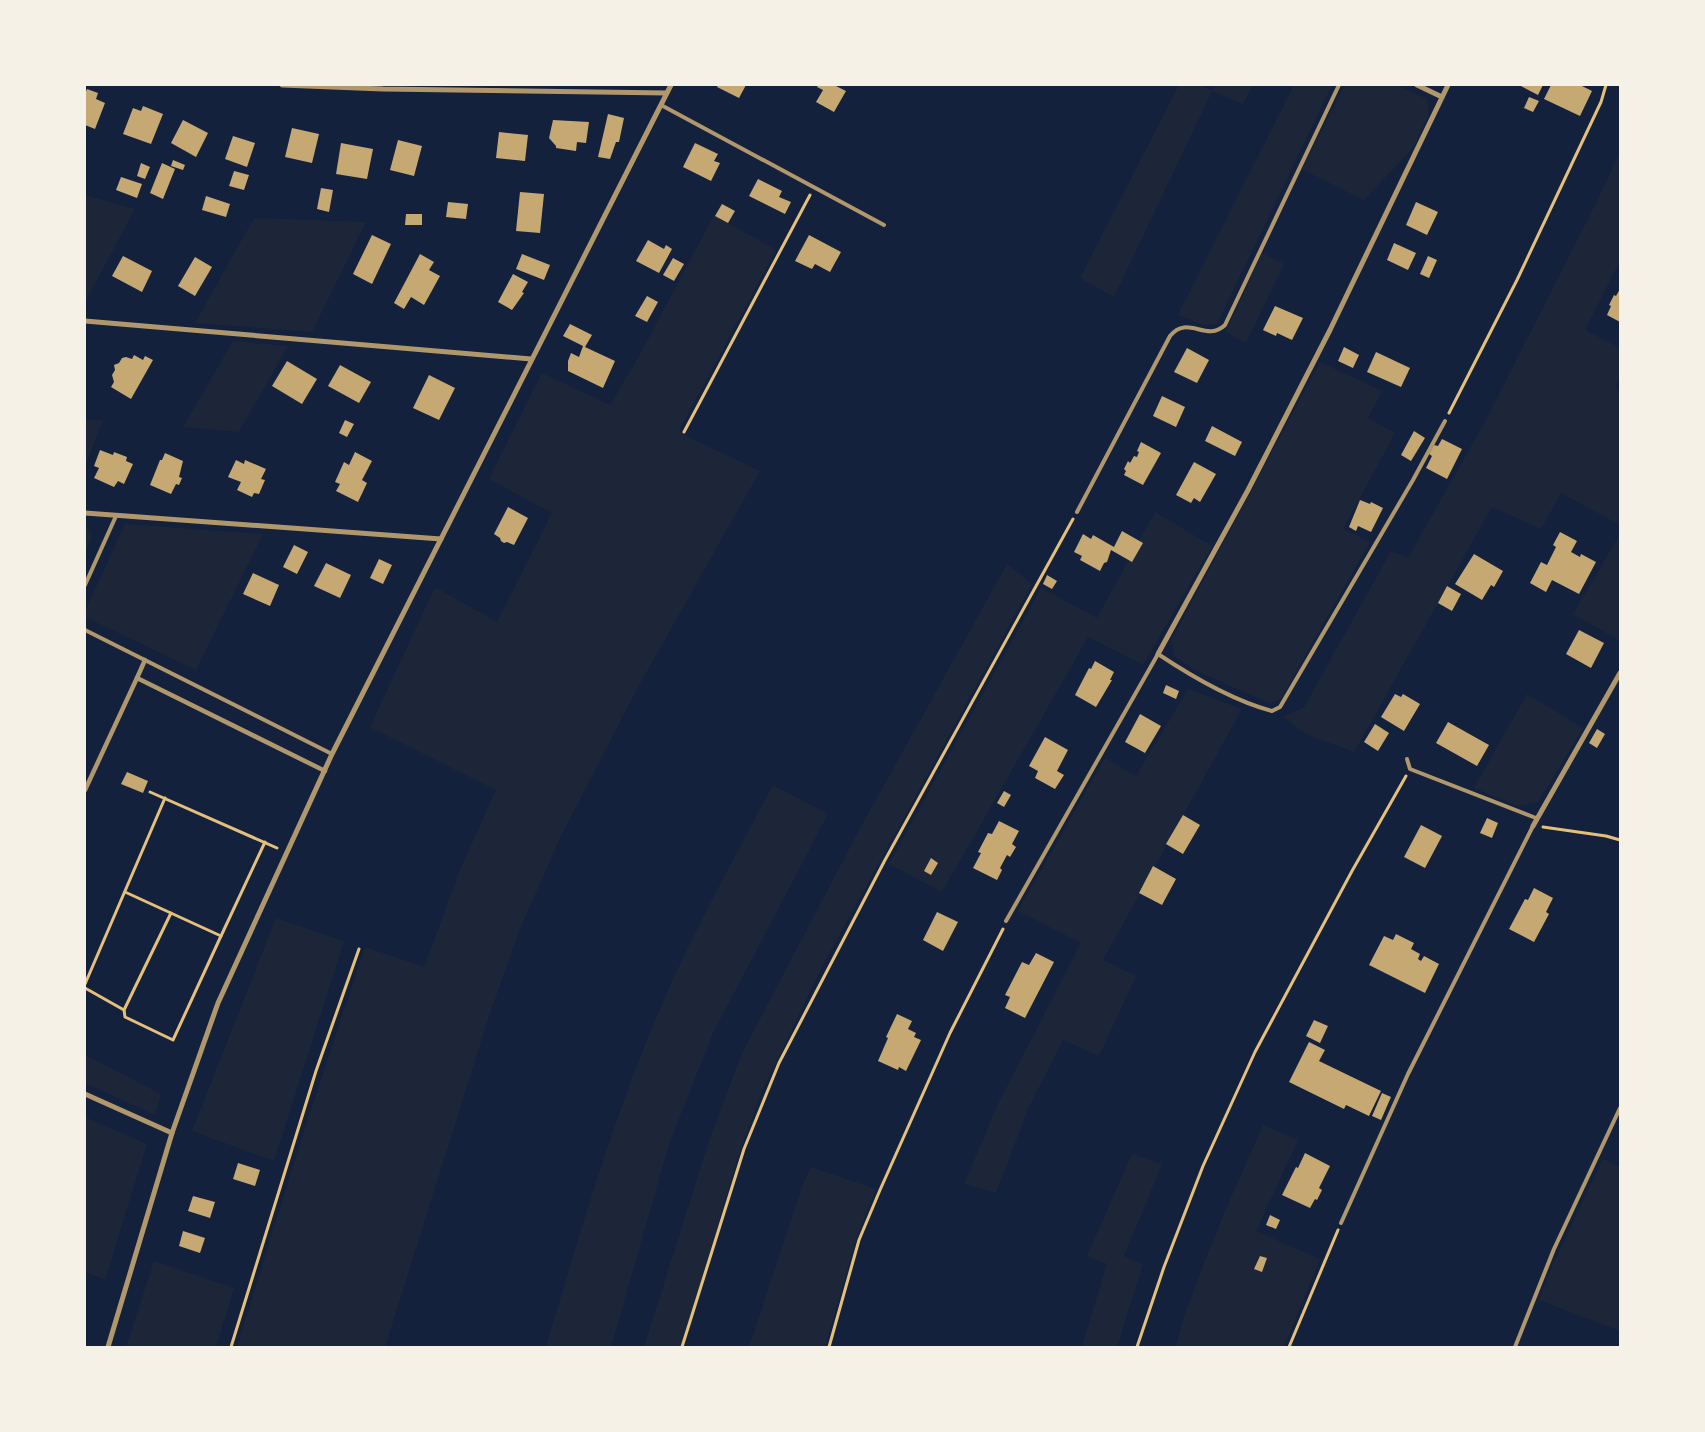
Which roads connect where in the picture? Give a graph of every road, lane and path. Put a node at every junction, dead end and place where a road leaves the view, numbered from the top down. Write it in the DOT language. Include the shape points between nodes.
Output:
graph roads {
  1 [pos="282,85"];
  2 [pos="671,85"];
  3 [pos="1339,85"];
  4 [pos="1417,85"];
  5 [pos="1448,85"];
  6 [pos="1606,85"];
  7 [pos="332,86"];
  8 [pos="667,93"];
  9 [pos="1442,97"];
  10 [pos="661,105"];
  11 [pos="814,188"];
  12 [pos="884,225"];
  13 [pos="85,322"];
  14 [pos="532,359"];
  15 [pos="1445,421"];
  16 [pos="684,432"];
  17 [pos="1077,512"];
  18 [pos="85,513"];
  19 [pos="116,516"];
  20 [pos="441,539"];
  21 [pos="85,585"];
  22 [pos="85,630"];
  23 [pos="1158,654"];
  24 [pos="145,660"];
  25 [pos="1620,673"];
  26 [pos="137,678"];
  27 [pos="332,754"];
  28 [pos="1407,759"];
  29 [pos="1410,769"];
  30 [pos="325,771"];
  31 [pos="85,790"];
  32 [pos="150,792"];
  33 [pos="165,798"];
  34 [pos="1536,818"];
  35 [pos="1533,826"];
  36 [pos="1620,840"];
  37 [pos="265,842"];
  38 [pos="277,848"];
  39 [pos="125,892"];
  40 [pos="171,913"];
  41 [pos="1006,921"];
  42 [pos="221,936"];
  43 [pos="359,949"];
  44 [pos="85,984"];
  45 [pos="85,988"];
  46 [pos="124,1010"];
  47 [pos="85,1094"];
  48 [pos="1620,1108"];
  49 [pos="172,1133"];
  50 [pos="1341,1223"];
  51 [pos="108,1347"];
  52 [pos="231,1347"];
  53 [pos="682,1347"];
  54 [pos="829,1347"];
  55 [pos="1137,1347"];
  56 [pos="1289,1347"];
  57 [pos="1515,1347"];
  1 -- 7 [label="street"];
  2 -- 8 [label="street"];
  3 -- 17 [label="lane" via="1225,324 1209,332 1187,326 1170,336"];
  4 -- 9 [label="street"];
  5 -- 9 [label="street"];
  6 -- 15 [label="path" via="1530,253"];
  7 -- 8 [label="street"];
  8 -- 10 [label="street"];
  9 -- 23 [label="street" via="1326,339"];
  10 -- 11 [label="lane"];
  10 -- 14 [label="street"];
  11 -- 12 [label="lane"];
  11 -- 16 [label="path"];
  13 -- 14 [label="street"];
  14 -- 20 [label="street"];
  15 -- 23 [label="lane" via="1280,707 1272,711 1260,708 1193,677"];
  17 -- 53 [label="path" via="885,860 779,1063 744,1149"];
  18 -- 19 [label="street"];
  19 -- 20 [label="street"];
  19 -- 21 [label="lane"];
  20 -- 27 [label="street"];
  22 -- 24 [label="lane"];
  23 -- 41 [label="lane"];
  24 -- 26 [label="street"];
  24 -- 27 [label="lane"];
  25 -- 34 [label="street"];
  26 -- 30 [label="street"];
  26 -- 31 [label="street"];
  27 -- 30 [label="street"];
  28 -- 29 [label="lane"];
  29 -- 34 [label="lane"];
  29 -- 55 [label="path" via="1255,1052 1203,1166"];
  30 -- 49 [label="street" via="218,1003"];
  32 -- 33 [label="path"];
  33 -- 37 [label="path"];
  33 -- 39 [label="path"];
  34 -- 35 [label="street"];
  35 -- 36 [label="path"];
  35 -- 50 [label="lane" via="1408,1074"];
  37 -- 38 [label="path"];
  37 -- 42 [label="path"];
  39 -- 40 [label="path"];
  39 -- 44 [label="path"];
  40 -- 42 [label="path"];
  40 -- 46 [label="path"];
  41 -- 54 [label="path" via="950,1033 876,1198 859,1240"];
  42 -- 46 [label="path" via="174,1040 125,1017"];
  43 -- 52 [label="path" via="316,1071"];
  45 -- 46 [label="path"];
  47 -- 49 [label="street"];
  48 -- 57 [label="lane" via="1554,1249"];
  49 -- 51 [label="street"];
  50 -- 56 [label="path"];
}
